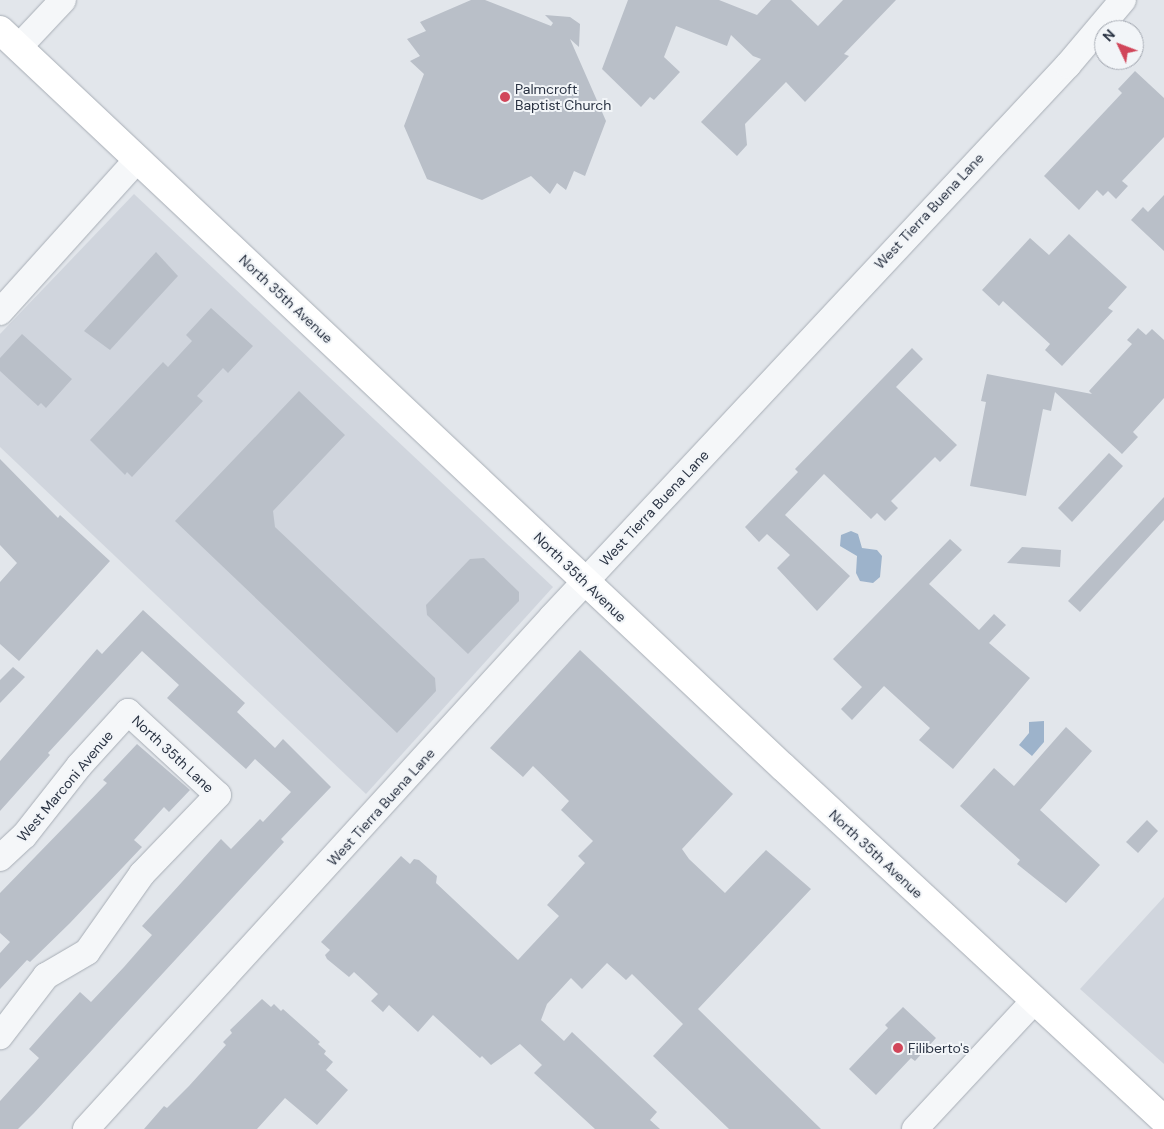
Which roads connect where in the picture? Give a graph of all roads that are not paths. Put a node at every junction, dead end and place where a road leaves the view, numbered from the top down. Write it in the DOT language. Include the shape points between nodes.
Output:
graph roads {
  1 [pos="63,0"];
  2 [pos="1123,0"];
  3 [pos="9,38"];
  4 [pos="138,159"];
  5 [pos="0,312"];
  6 [pos="586,582"];
  7 [pos="128,712"];
  8 [pos="0,858"];
  9 [pos="1035,1000"];
  10 [pos="0,1036"];
  11 [pos="1164,1120"];
  12 [pos="86,1129"];
  13 [pos="916,1129"];
  1 -- 3 [label="street"];
  2 -- 6 [label="street, West Tierra Buena Lane" via="1068,66"];
  3 -- 4 [label="main road, North 35th Avenue"];
  4 -- 5 [label="street"];
  4 -- 6 [label="main road, North 35th Avenue"];
  6 -- 9 [label="main road, North 35th Avenue"];
  6 -- 12 [label="street, West Tierra Buena Lane"];
  7 -- 8 [label="street, West Marconi Avenue" via="79,766 24,836"];
  7 -- 10 [label="street, North 35th Lane" via="218,795 142,874 87,952 46,976"];
  9 -- 11 [label="main road, North 35th Avenue"];
  9 -- 13 [label="street"];
}
